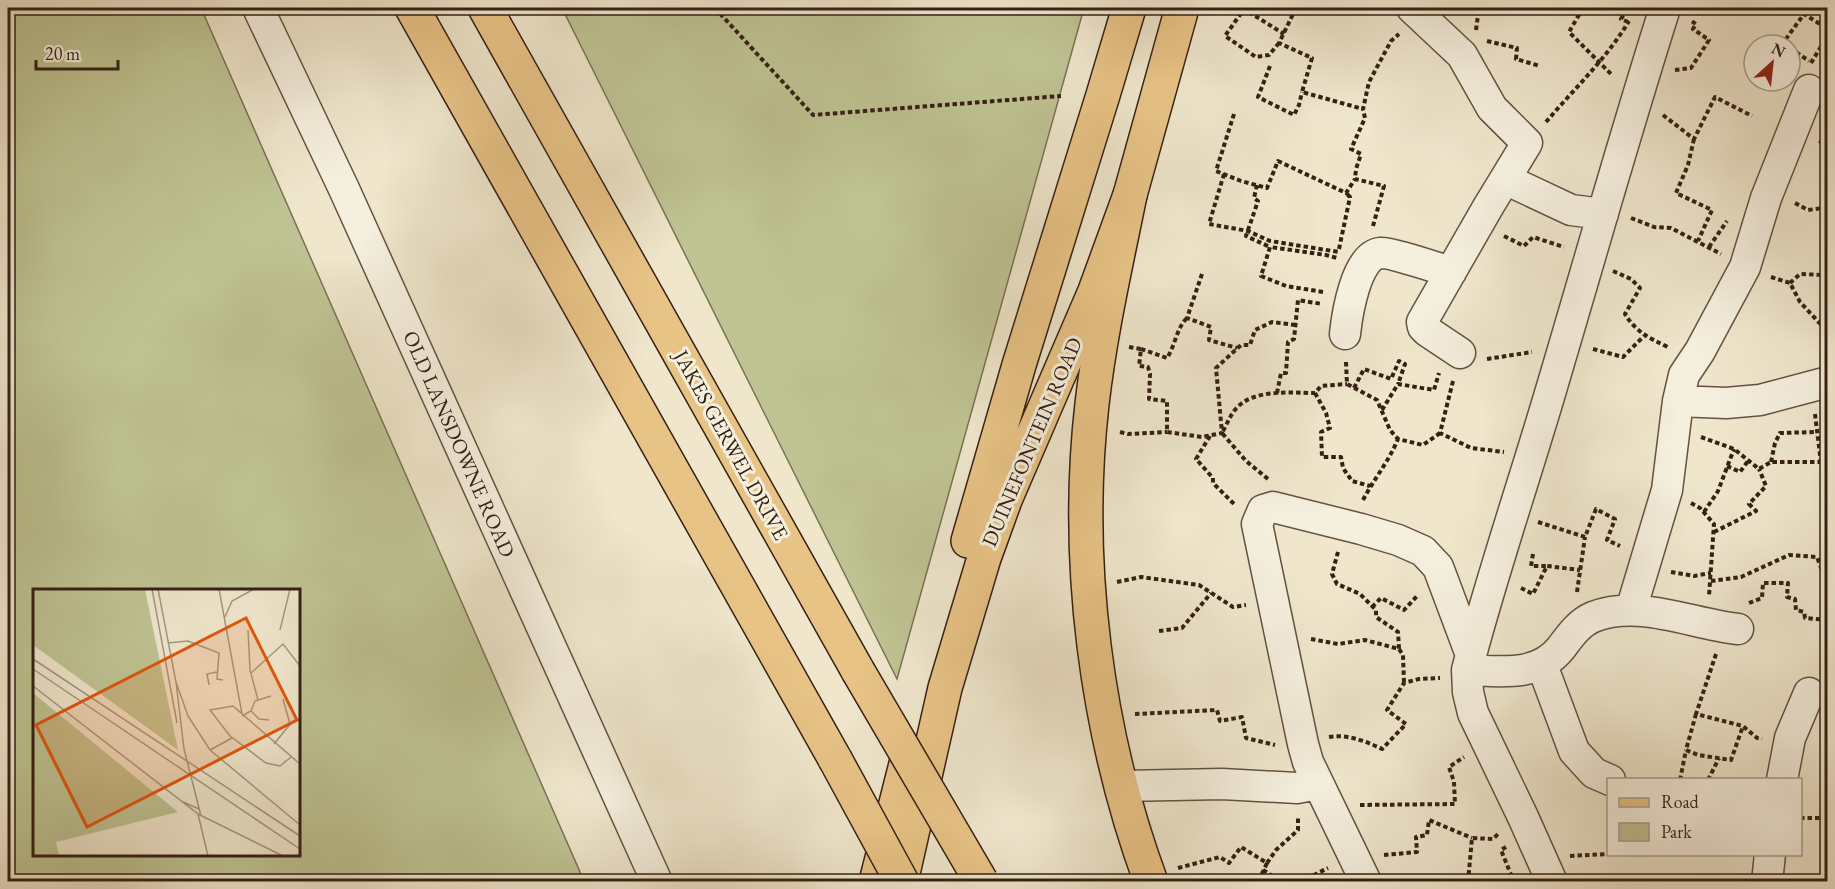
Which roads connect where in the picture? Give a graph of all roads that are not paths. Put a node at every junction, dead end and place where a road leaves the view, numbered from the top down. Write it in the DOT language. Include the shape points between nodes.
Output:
graph roads {
  1 [pos="258,8"];
  2 [pos="412,8"];
  3 [pos="484,8"];
  4 [pos="1128,8"];
  5 [pos="1182,8"];
  6 [pos="1665,8"];
  7 [pos="1416,11"];
  8 [pos="1810,76"];
  9 [pos="1505,179"];
  10 [pos="1130,195"];
  11 [pos="1603,214"];
  12 [pos="1451,272"];
  13 [pos="1340,312"];
  14 [pos="1453,349"];
  15 [pos="1820,384"];
  16 [pos="1678,401"];
  17 [pos="1631,610"];
  18 [pos="1723,627"];
  19 [pos="1469,662"];
  20 [pos="1542,665"];
  21 [pos="1809,693"];
  22 [pos="1782,778"];
  23 [pos="1607,779"];
  24 [pos="1122,786"];
  25 [pos="1315,792"];
  26 [pos="1770,856"];
  27 [pos="1548,872"];
  28 [pos="1150,879"];
  29 [pos="981,881"];
  30 [pos="1366,881"];
  31 [pos="657,882"];
  32 [pos="876,882"];
  33 [pos="902,882"];
  34 [pos="1767,882"];
  1 -- 31 [label="street, OLD LANSDOWNE ROAD" via="349,200"];
  2 -- 33 [label="main road, bridge"];
  3 -- 29 [label="main road, JAKES GERWEL DRIVE, bridge"];
  4 -- 32 [label="main road, DUINEFONTEIN ROAD" via="953,591"];
  5 -- 10 [label="main road, DUINEFONTEIN ROAD"];
  6 -- 11 [label="street"];
  7 -- 9 [label="street" via="1462,55 1492,108 1527,143"];
  8 -- 16 [label="street" via="1745,267 1684,375"];
  9 -- 11 [label="street" via="1571,210"];
  9 -- 12 [label="street"];
  10 -- 24 [label="main road" via="1101,343 1086,477 1093,640 1104,715"];
  10 -- 33 [label="main road, DUINEFONTEIN ROAD" via="1095,291 984,558 945,688"];
  11 -- 19 [label="street"];
  12 -- 13 [label="street" via="1365,257"];
  12 -- 14 [label="street" via="1422,322 1427,331"];
  15 -- 16 [label="street" via="1760,400"];
  16 -- 17 [label="street" via="1667,490 1634,556"];
  17 -- 18 [label="street"];
  17 -- 20 [label="street" via="1592,617 1577,627"];
  19 -- 20 [label="street" via="1514,672"];
  19 -- 25 [label="street" via="1438,567 1423,551 1350,526 1268,508 1257,524"];
  19 -- 27 [label="street" via="1471,702 1486,742"];
  20 -- 23 [label="street" via="1574,751 1594,773"];
  21 -- 22 [label="street" via="1790,738"];
  24 -- 25 [label="street" via="1222,784"];
  24 -- 28 [label="main road"];
  25 -- 30 [label="street"];
  26 -- 34 [label="street"];
}
